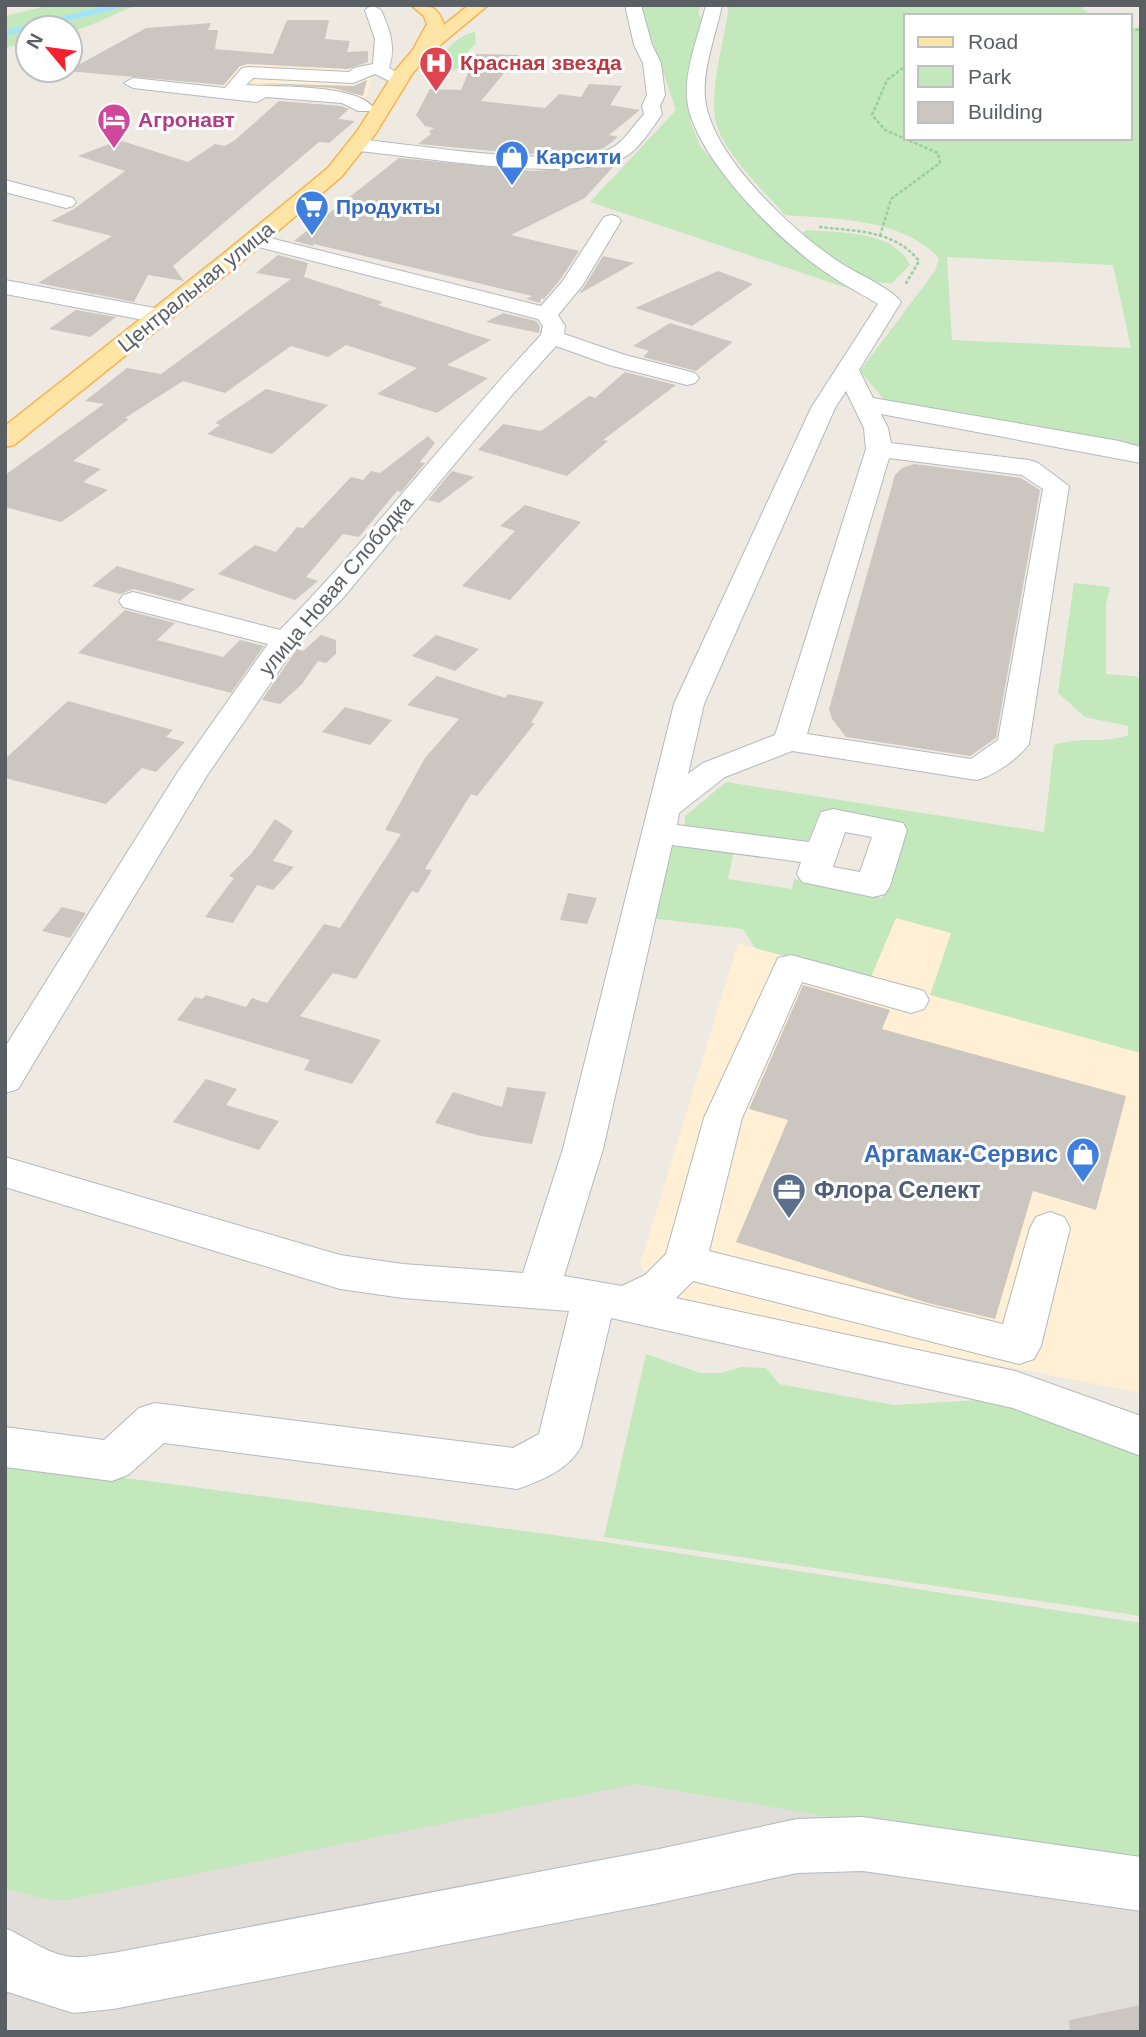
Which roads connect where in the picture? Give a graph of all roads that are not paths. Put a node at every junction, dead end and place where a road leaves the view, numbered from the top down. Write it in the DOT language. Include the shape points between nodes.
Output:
graph roads {
  1 [pos="419,5"];
  2 [pos="480,5"];
  3 [pos="633,5"];
  4 [pos="714,5"];
  5 [pos="373,10"];
  6 [pos="421,52"];
  7 [pos="390,73"];
  8 [pos="218,80"];
  9 [pos="134,83"];
  10 [pos="195,90"];
  11 [pos="372,107"];
  12 [pos="357,145"];
  13 [pos="477,157"];
  14 [pos="538,183"];
  15 [pos="5,186"];
  16 [pos="66,202"];
  17 [pos="611,222"];
  18 [pos="254,240"];
  19 [pos="5,287"];
  20 [pos="160,316"];
  21 [pos="549,326"];
  22 [pos="847,370"];
  23 [pos="687,378"];
  24 [pos="864,404"];
  25 [pos="5,439"];
  26 [pos="879,449"];
  27 [pos="1141,456"];
  28 [pos="133,601"];
  29 [pos="286,640"];
  30 [pos="789,741"];
  31 [pos="661,821"];
  32 [pos="822,854"];
  33 [pos="911,1000"];
  34 [pos="5,1079"];
  35 [pos="5,1172"];
  36 [pos="1050,1228"];
  37 [pos="685,1262"];
  38 [pos="539,1290"];
  39 [pos="609,1301"];
  40 [pos="1080,1412"];
  41 [pos="1141,1414"];
  42 [pos="1141,1436"];
  43 [pos="5,1447"];
  44 [pos="1141,1884"];
  45 [pos="11,1965"];
  1 -- 6 [label="main road" via="435,17 435,30"];
  2 -- 6 [label="main road"];
  3 -- 13 [label="street" via="652,63 656,95 653,114 618,153 575,161"];
  4 -- 22 [label="street" via="696,103 704,129 726,163 784,225 822,260 890,302"];
  5 -- 7 [label="street"];
  6 -- 7 [label="main road, Центральная улица"];
  7 -- 11 [label="main road, Центральная улица"];
  7 -- 11 [label="street" via="360,72 353,78 248,72 233,89 346,98"];
  8 -- 10 [label="street"];
  9 -- 10 [label="street"];
  10 -- 11 [label="street"];
  11 -- 12 [label="main road, Центральная улица"];
  12 -- 13 [label="street"];
  12 -- 18 [label="main road, Центральная улица" via="335,172"];
  13 -- 14 [label="street" via="501,172"];
  15 -- 16 [label="street"];
  17 -- 21 [label="street, улица Новая Слободка"];
  18 -- 20 [label="main road, Центральная улица"];
  18 -- 21 [label="street" via="317,247"];
  19 -- 20 [label="street"];
  20 -- 25 [label="main road, Центральная улица"];
  21 -- 23 [label="street" via="617,360"];
  21 -- 29 [label="street, улица Новая Слободка" via="503,390 333,592"];
  22 -- 24 [label="street"];
  22 -- 31 [label="street" via="823,408 690,704"];
  24 -- 26 [label="street" via="876,428"];
  24 -- 27 [label="street"];
  26 -- 30 [label="street"];
  26 -- 30 [label="street" via="1029,468 1056,486 1013,744 977,770"];
  28 -- 29 [label="street"];
  29 -- 34 [label="street, улица Новая Слободка" via="193,773"];
  30 -- 31 [label="street" via="715,770"];
  31 -- 32 [label="street"];
  31 -- 38 [label="street" via="583,1149"];
  33 -- 37 [label="street" via="790,967 723,1118"];
  35 -- 38 [label="street" via="340,1272 376,1279"];
  36 -- 37 [label="street" via="1019,1346"];
  37 -- 39 [label="street" via="660,1287"];
  38 -- 39 [label="street"];
  39 -- 40 [label="street" via="1015,1390"];
  39 -- 43 [label="street" via="586,1336 558,1446 517,1469 155,1422 112,1461"];
  40 -- 41 [label="street"];
  40 -- 42 [label="street"];
  44 -- 45 [label="street" via="863,1844 797,1846 113,1981 73,1985"];
}
